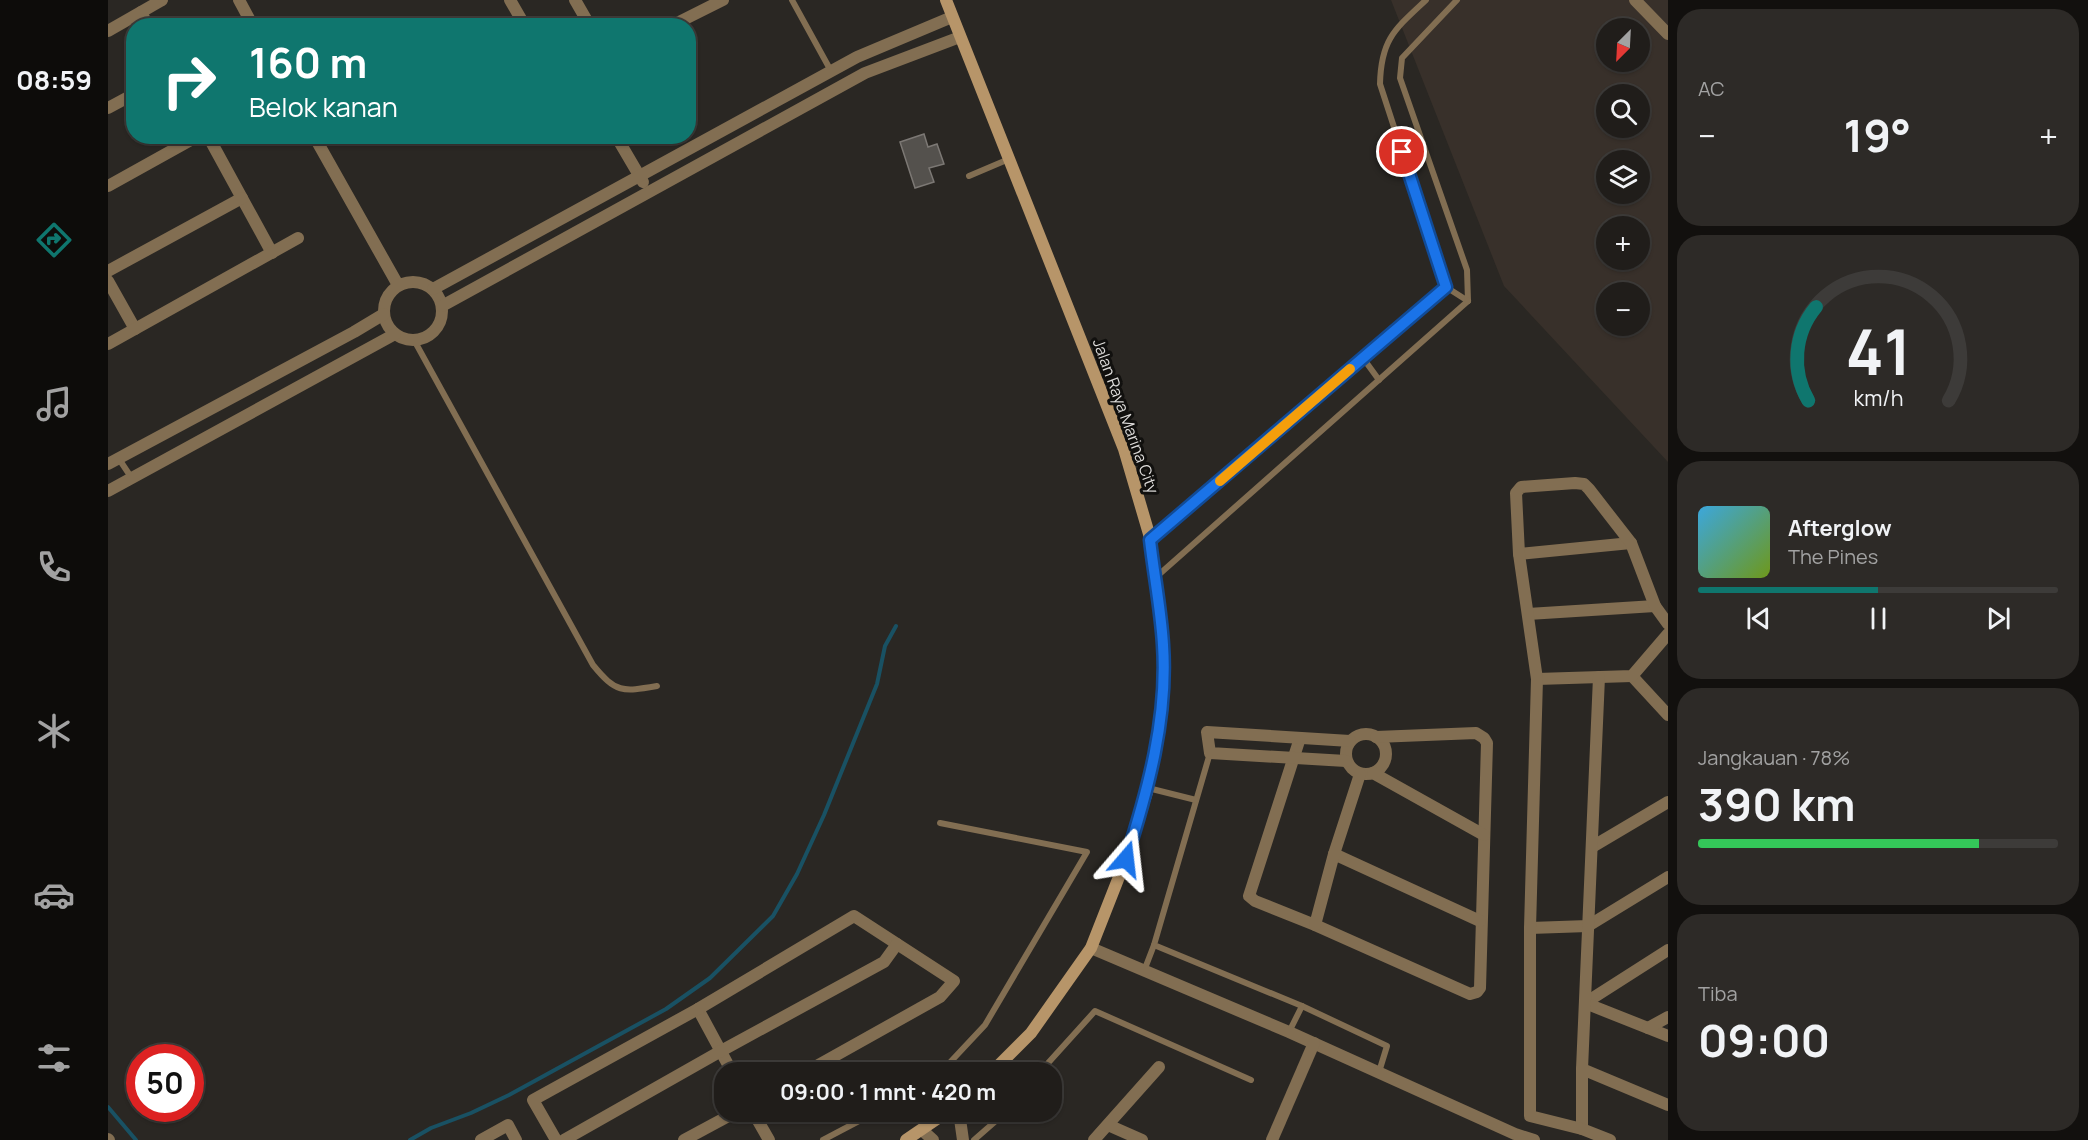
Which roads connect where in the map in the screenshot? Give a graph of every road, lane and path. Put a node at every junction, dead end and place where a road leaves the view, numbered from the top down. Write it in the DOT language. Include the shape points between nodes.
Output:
graph roads {
  1 [pos="162,0"];
  2 [pos="239,0"];
  3 [pos="510,0"];
  4 [pos="575,0"];
  5 [pos="723,0"];
  6 [pos="792,0"];
  7 [pos="946,0"];
  8 [pos="1426,0"];
  9 [pos="1457,0"];
  10 [pos="1635,0"];
  11 [pos="141,12"];
  12 [pos="952,17"];
  13 [pos="131,18"];
  14 [pos="144,18"];
  15 [pos="249,18"];
  16 [pos="517,18"];
  17 [pos="585,18"];
  18 [pos="687,18"];
  19 [pos="126,21"];
  20 [pos="108,31"];
  21 [pos="1668,34"];
  22 [pos="960,37"];
  23 [pos="831,71"];
  24 [pos="126,98"];
  25 [pos="108,108"];
  26 [pos="184,144"];
  27 [pos="212,144"];
  28 [pos="319,144"];
  29 [pos="621,144"];
  30 [pos="1009,159"];
  31 [pos="639,176"];
  32 [pos="969,176"];
  33 [pos="108,186"];
  34 [pos="650,192"];
  35 [pos="242,198"];
  36 [pos="298,238"];
  37 [pos="272,253"];
  38 [pos="108,271"];
  39 [pos="108,281"];
  40 [pos="398,285"];
  41 [pos="1446,287"];
  42 [pos="433,289"];
  43 [pos="1468,301"];
  44 [pos="442,306"];
  45 [pos="384,314"];
  46 [pos="135,329"];
  47 [pos="395,334"];
  48 [pos="414,340"];
  49 [pos="108,344"];
  50 [pos="1363,358"];
  51 [pos="1379,380"];
  52 [pos="113,461"];
  53 [pos="131,477"];
  54 [pos="108,490"];
  55 [pos="1150,540"];
  56 [pos="1631,543"];
  57 [pos="1519,554"];
  58 [pos="1155,578"];
  59 [pos="1655,606"];
  60 [pos="1528,614"];
  61 [pos="1668,624"];
  62 [pos="1668,634"];
  63 [pos="1632,676"];
  64 [pos="1599,677"];
  65 [pos="1537,679"];
  66 [pos="657,686"];
  67 [pos="1668,715"];
  68 [pos="1376,737"];
  69 [pos="1299,738"];
  70 [pos="1350,741"];
  71 [pos="1210,753"];
  72 [pos="1293,758"];
  73 [pos="1346,761"];
  74 [pos="1366,774"];
  75 [pos="1148,788"];
  76 [pos="1196,800"];
  77 [pos="1668,802"];
  78 [pos="940,823"];
  79 [pos="1484,835"];
  80 [pos="1592,847"];
  81 [pos="1334,854"];
  82 [pos="1668,877"];
  83 [pos="1480,921"];
  84 [pos="1315,925"];
  85 [pos="1588,926"];
  86 [pos="1530,928"];
  87 [pos="897,944"];
  88 [pos="1154,945"];
  89 [pos="1091,948"];
  90 [pos="1668,950"];
  91 [pos="1144,970"];
  92 [pos="1585,1003"];
  93 [pos="1302,1006"];
  94 [pos="698,1009"];
  95 [pos="1668,1017"];
  96 [pos="1648,1028"];
  97 [pos="1289,1032"];
  98 [pos="1668,1036"];
  99 [pos="1314,1043"];
  100 [pos="721,1051"];
  101 [pos="727,1062"];
  102 [pos="824,1062"];
  103 [pos="950,1062"];
  104 [pos="1002,1062"];
  105 [pos="1049,1062"];
  106 [pos="1159,1067"];
  107 [pos="1582,1069"];
  108 [pos="1379,1073"];
  109 [pos="1251,1080"];
  110 [pos="1668,1105"];
  111 [pos="1530,1116"];
  112 [pos="717,1122"];
  113 [pos="759,1122"];
  114 [pos="857,1122"];
  115 [pos="933,1122"];
  116 [pos="960,1122"];
  117 [pos="995,1122"];
  118 [pos="1108,1125"];
  119 [pos="1582,1129"];
  120 [pos="922,1130"];
  121 [pos="1515,1134"];
  122 [pos="481,1140"];
  123 [pos="516,1140"];
  124 [pos="556,1140"];
  125 [pos="564,1140"];
  126 [pos="684,1140"];
  127 [pos="769,1140"];
  128 [pos="823,1140"];
  129 [pos="906,1140"];
  130 [pos="933,1140"];
  131 [pos="963,1140"];
  132 [pos="974,1140"];
  133 [pos="1094,1140"];
  134 [pos="1142,1140"];
  135 [pos="1272,1140"];
  136 [pos="1534,1140"];
  137 [pos="1610,1140"];
  1 -- 11 [label="street"];
  2 -- 15 [label="street"];
  3 -- 16 [label="street"];
  4 -- 17 [label="street"];
  5 -- 18 [label="street"];
  6 -- 23 [label="lane"];
  7 -- 12 [label="main road, Jalan Raya Marina City"];
  8 -- 41 [label="lane" via="1393,31 1380,65 1380,84"];
  9 -- 43 [label="lane" via="1401,58 1400,78 1467,270"];
  10 -- 21 [label="street"];
  11 -- 13 [label="street"];
  11 -- 14 [label="street"];
  12 -- 22 [label="main road, Jalan Raya Marina City"];
  12 -- 23 [label="street"];
  19 -- 20 [label="street"];
  22 -- 30 [label="main road, Jalan Raya Marina City"];
  22 -- 34 [label="street" via="865,73"];
  23 -- 31 [label="street"];
  24 -- 25 [label="street"];
  26 -- 33 [label="street"];
  27 -- 35 [label="street"];
  28 -- 40 [label="street"];
  29 -- 31 [label="street"];
  30 -- 32 [label="lane"];
  30 -- 55 [label="main road, Jalan Raya Marina City" via="1124,449"];
  31 -- 34 [label="street"];
  31 -- 42 [label="street"];
  34 -- 44 [label="street"];
  35 -- 37 [label="street"];
  35 -- 38 [label="street"];
  36 -- 37 [label="street"];
  37 -- 46 [label="street"];
  39 -- 46 [label="street"];
  40 -- 42 [label="street" via="420,282"];
  40 -- 45 [label="street" via="387,298"];
  41 -- 43 [label="lane"];
  41 -- 50 [label="lane"];
  42 -- 44 [label="street"];
  43 -- 51 [label="lane"];
  44 -- 48 [label="street" via="439,326 424,339"];
  45 -- 47 [label="street"];
  45 -- 52 [label="street"];
  46 -- 49 [label="street"];
  47 -- 48 [label="street"];
  47 -- 53 [label="street"];
  48 -- 66 [label="lane" via="593,665 616,689"];
  50 -- 51 [label="lane"];
  50 -- 55 [label="lane"];
  51 -- 58 [label="lane"];
  52 -- 53 [label="lane"];
  53 -- 54 [label="street"];
  55 -- 58 [label="main road, Jalan Raya Marina City"];
  56 -- 57 [label="street"];
  56 -- 57 [label="street" via="1584,484 1521,487 1516,493"];
  56 -- 59 [label="street"];
  57 -- 60 [label="street"];
  58 -- 75 [label="main road, Jalan Raya Marina City" via="1164,645 1161,717"];
  59 -- 60 [label="street"];
  59 -- 61 [label="street"];
  60 -- 65 [label="street"];
  62 -- 63 [label="street"];
  63 -- 64 [label="street"];
  63 -- 67 [label="street"];
  64 -- 65 [label="street"];
  64 -- 80 [label="street"];
  65 -- 86 [label="street"];
  68 -- 70 [label="street" via="1362,734"];
  68 -- 74 [label="street" via="1386,753 1383,765"];
  68 -- 79 [label="street" via="1476,733 1484,738"];
  69 -- 70 [label="street"];
  69 -- 71 [label="street" via="1207,732"];
  69 -- 72 [label="street"];
  70 -- 73 [label="street"];
  71 -- 72 [label="street"];
  71 -- 76 [label="lane"];
  72 -- 73 [label="street"];
  72 -- 84 [label="street" via="1249,896"];
  73 -- 74 [label="street" via="1354,771"];
  74 -- 79 [label="street"];
  74 -- 81 [label="street"];
  75 -- 76 [label="lane"];
  75 -- 89 [label="main road, Jalan Raya Marina City" via="1126,859"];
  76 -- 88 [label="lane"];
  77 -- 80 [label="street"];
  78 -- 103 [label="lane" via="1087,852 985,1025"];
  79 -- 83 [label="street"];
  80 -- 85 [label="street"];
  81 -- 83 [label="street"];
  81 -- 84 [label="street"];
  82 -- 85 [label="street"];
  83 -- 84 [label="street" via="1479,988 1470,994"];
  85 -- 86 [label="street"];
  85 -- 92 [label="street"];
  86 -- 111 [label="street"];
  87 -- 94 [label="street" via="854,916"];
  87 -- 100 [label="street" via="884,962"];
  87 -- 102 [label="street" via="954,981 940,998"];
  88 -- 91 [label="lane"];
  88 -- 93 [label="lane"];
  89 -- 91 [label="street"];
  89 -- 104 [label="main road, Jalan Raya Marina City" via="1031,1033"];
  90 -- 92 [label="street"];
  91 -- 97 [label="street"];
  92 -- 96 [label="street"];
  92 -- 107 [label="street"];
  93 -- 97 [label="lane"];
  93 -- 108 [label="lane" via="1387,1046"];
  94 -- 100 [label="street"];
  94 -- 124 [label="street" via="533,1100"];
  95 -- 96 [label="street"];
  96 -- 98 [label="street"];
  97 -- 99 [label="street"];
  99 -- 108 [label="street"];
  99 -- 135 [label="street"];
  100 -- 101 [label="street"];
  100 -- 125 [label="street"];
  105 -- 109 [label="lane" via="1095,1011"];
  106 -- 118 [label="street"];
  107 -- 110 [label="street"];
  107 -- 119 [label="street"];
  108 -- 121 [label="street"];
  111 -- 119 [label="street"];
  111 -- 121 [label="street"];
  112 -- 126 [label="street"];
  113 -- 127 [label="street"];
  114 -- 128 [label="lane"];
  115 -- 120 [label="main road"];
  116 -- 131 [label="street"];
  117 -- 132 [label="lane"];
  118 -- 133 [label="street"];
  118 -- 134 [label="street"];
  119 -- 137 [label="street"];
  120 -- 129 [label="main road"];
  120 -- 130 [label="street"];
  121 -- 136 [label="street"];
  122 -- 123 [label="street" via="508,1125"];
}
